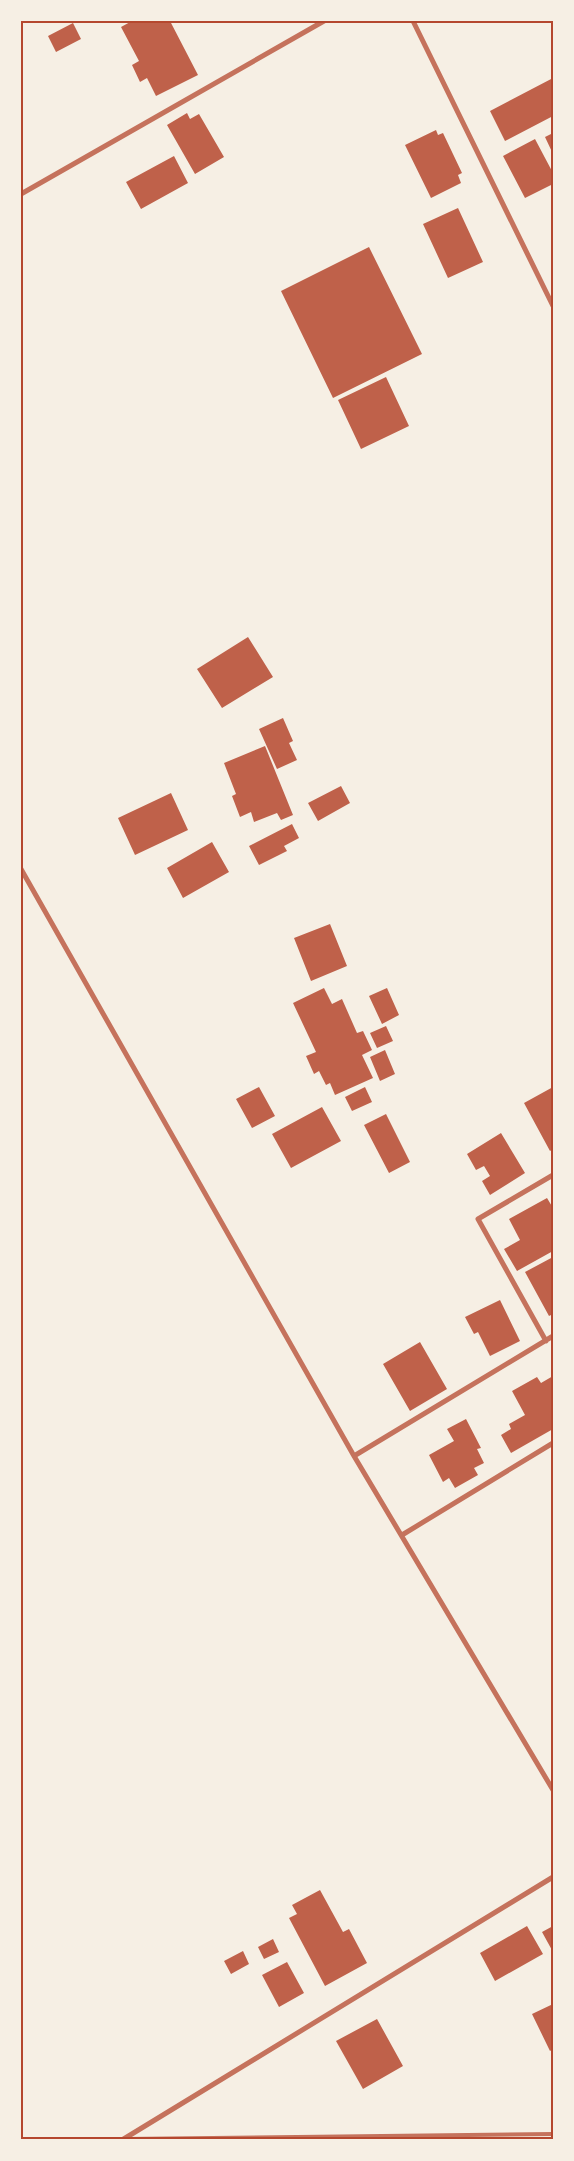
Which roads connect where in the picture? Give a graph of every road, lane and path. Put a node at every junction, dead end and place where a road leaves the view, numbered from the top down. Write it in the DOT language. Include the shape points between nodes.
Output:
graph roads {
  1 [pos="324,21"];
  2 [pos="413,21"];
  3 [pos="21,194"];
  4 [pos="553,306"];
  5 [pos="21,869"];
  6 [pos="553,1174"];
  7 [pos="553,1336"];
  8 [pos="546,1340"];
  9 [pos="553,1443"];
  10 [pos="354,1456"];
  11 [pos="402,1536"];
  12 [pos="553,1790"];
  13 [pos="553,1877"];
  14 [pos="553,2134"];
  15 [pos="122,2140"];
  1 -- 3 [label="street"];
  2 -- 4 [label="street"];
  5 -- 10 [label="street"];
  6 -- 8 [label="street" via="478,1219"];
  7 -- 8 [label="street"];
  8 -- 10 [label="street"];
  9 -- 11 [label="street"];
  10 -- 11 [label="street"];
  11 -- 12 [label="street"];
  13 -- 15 [label="street"];
  14 -- 15 [label="lane"];
}
